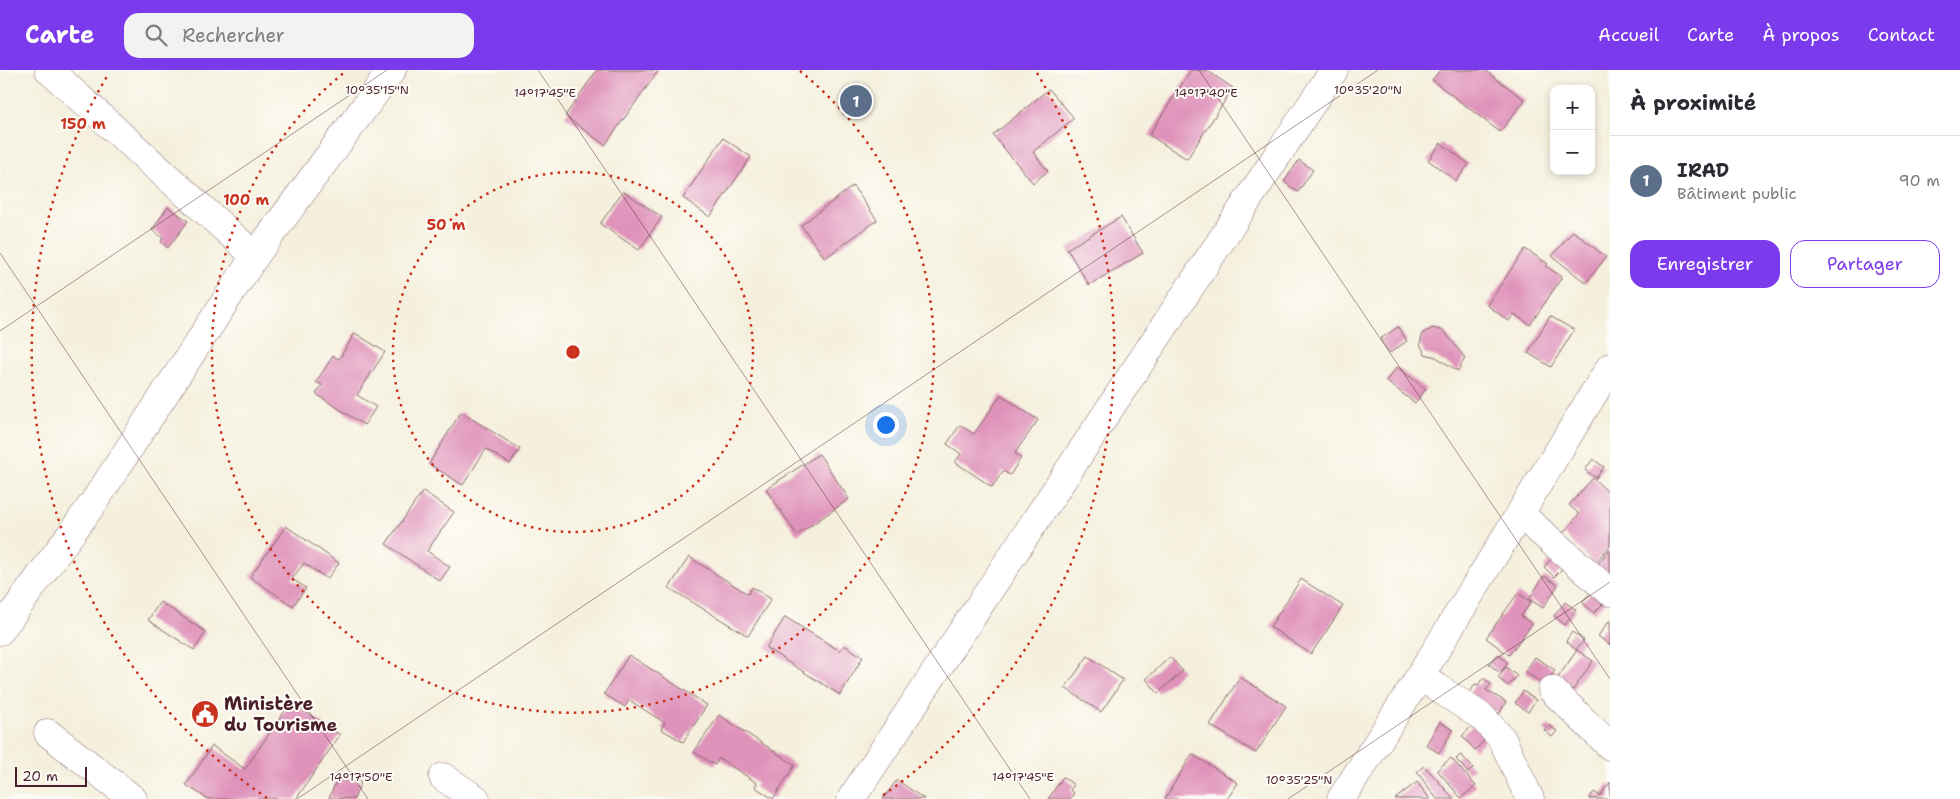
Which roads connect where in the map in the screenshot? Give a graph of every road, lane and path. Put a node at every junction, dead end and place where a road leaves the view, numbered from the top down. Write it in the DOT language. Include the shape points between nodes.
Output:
graph roads {
  1 [pos="49,70"];
  2 [pos="392,70"];
  3 [pos="1334,70"];
  4 [pos="255,256"];
  5 [pos="1610,366"];
  6 [pos="1520,514"];
  7 [pos="1610,592"];
  8 [pos="0,631"];
  9 [pos="1420,676"];
  10 [pos="1552,690"];
  11 [pos="48,733"];
  12 [pos="1610,746"];
  13 [pos="444,777"];
  14 [pos="134,799"];
  15 [pos="476,799"];
  16 [pos="851,799"];
  17 [pos="1341,799"];
  18 [pos="1530,799"];
  1 -- 4 [label="street"];
  2 -- 4 [label="street"];
  3 -- 16 [label="street"];
  4 -- 8 [label="street" via="94,502"];
  5 -- 6 [label="street"];
  6 -- 7 [label="street"];
  6 -- 9 [label="street"];
  9 -- 17 [label="street"];
  9 -- 18 [label="street" via="1482,717 1502,739"];
  10 -- 12 [label="street"];
  11 -- 14 [label="street"];
  13 -- 15 [label="street"];
}
